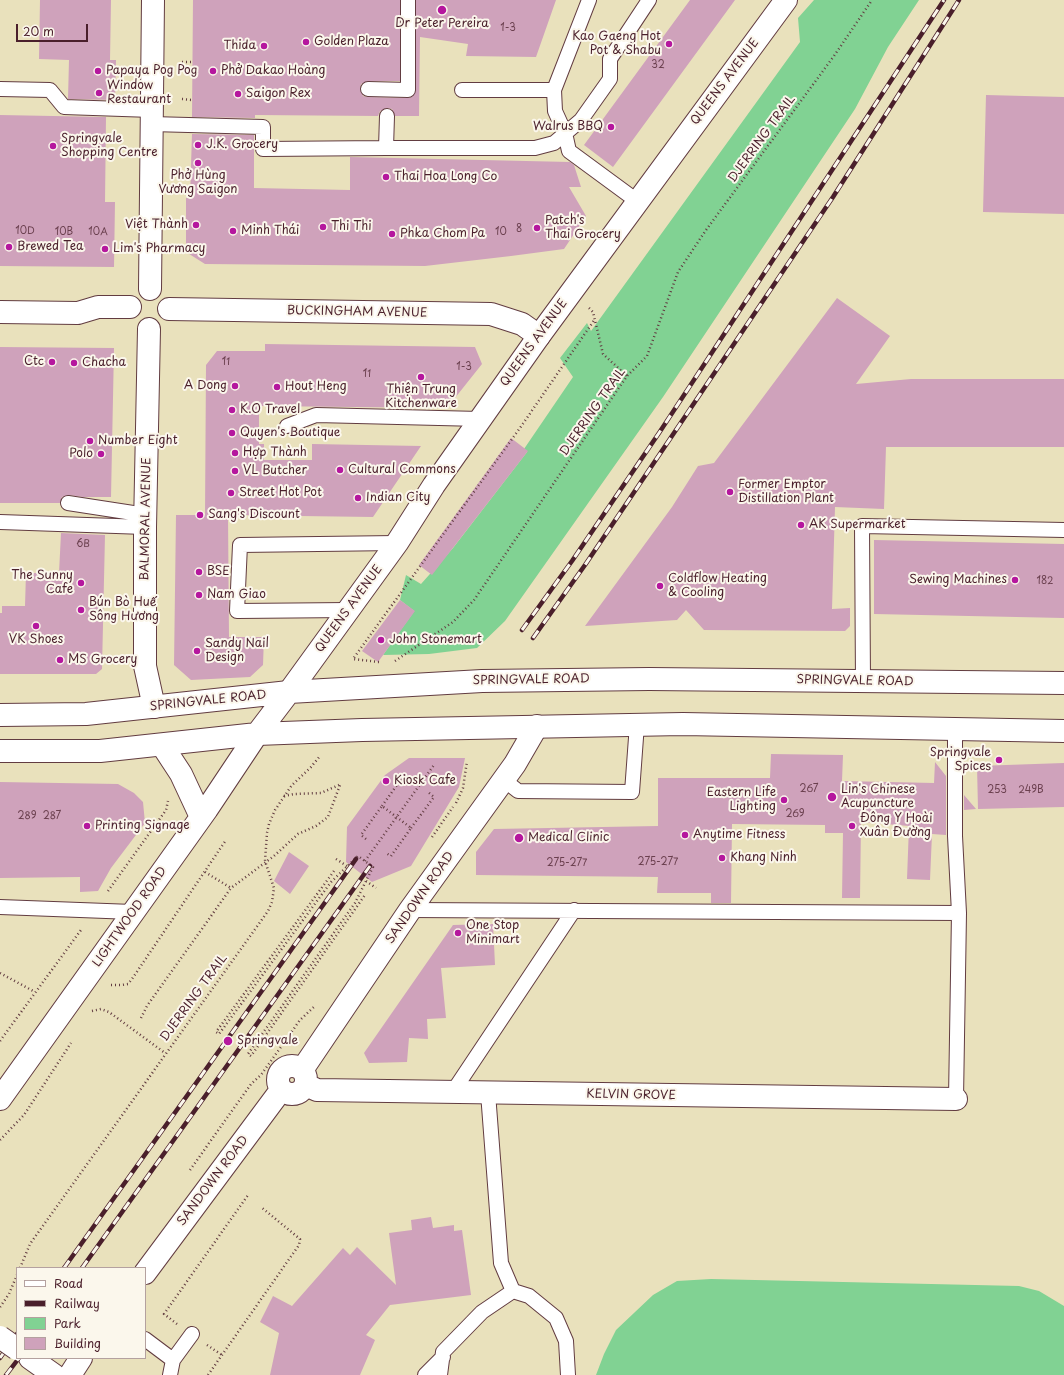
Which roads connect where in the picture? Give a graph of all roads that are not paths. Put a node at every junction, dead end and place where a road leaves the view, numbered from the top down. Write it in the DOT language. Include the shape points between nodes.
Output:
graph roads {
  1 [pos="153,0"];
  2 [pos="408,0"];
  3 [pos="589,0"];
  4 [pos="649,0"];
  5 [pos="786,0"];
  6 [pos="0,89"];
  7 [pos="368,89"];
  8 [pos="462,90"];
  9 [pos="554,90"];
  10 [pos="387,116"];
  11 [pos="152,117"];
  12 [pos="565,133"];
  13 [pos="386,148"];
  14 [pos="637,201"];
  15 [pos="150,289"];
  16 [pos="130,306"];
  17 [pos="169,310"];
  18 [pos="0,312"];
  19 [pos="149,330"];
  20 [pos="539,336"];
  21 [pos="480,420"];
  22 [pos="287,426"];
  23 [pos="68,503"];
  24 [pos="146,521"];
  25 [pos="0,522"];
  26 [pos="1064,530"];
  27 [pos="397,543"];
  28 [pos="349,610"];
  29 [pos="863,682"];
  30 [pos="1064,682"];
  31 [pos="289,692"];
  32 [pos="154,707"];
  33 [pos="0,716"];
  34 [pos="637,724"];
  35 [pos="537,726"];
  36 [pos="955,729"];
  37 [pos="1064,730"];
  38 [pos="258,734"];
  39 [pos="162,745"];
  40 [pos="0,751"];
  41 [pos="504,780"];
  42 [pos="201,817"];
  43 [pos="0,907"];
  44 [pos="410,910"];
  45 [pos="574,910"];
  46 [pos="133,912"];
  47 [pos="959,913"];
  48 [pos="304,1077"];
  49 [pos="452,1093"];
  50 [pos="488,1093"];
  51 [pos="956,1098"];
  52 [pos="0,1099"];
  53 [pos="146,1272"];
  54 [pos="512,1291"];
  55 [pos="192,1334"];
  56 [pos="0,1337"];
  57 [pos="146,1340"];
  58 [pos="16,1348"];
  59 [pos="443,1357"];
  60 [pos="31,1359"];
  61 [pos="80,1359"];
  62 [pos="173,1360"];
  63 [pos="54,1375"];
  64 [pos="70,1375"];
  65 [pos="170,1375"];
  66 [pos="425,1375"];
  67 [pos="440,1375"];
  68 [pos="568,1375"];
  1 -- 11 [label="main road"];
  2 -- 7 [label="lane" via="408,90"];
  3 -- 9 [label="lane"];
  4 -- 12 [label="lane" via="610,59 610,79 581,120"];
  5 -- 14 [label="main road, QUEENS AVENUE"];
  6 -- 11 [label="lane" via="50,90 64,107"];
  8 -- 9 [label="lane"];
  9 -- 12 [label="lane" via="555,111"];
  10 -- 13 [label="lane"];
  11 -- 13 [label="lane" via="263,127 263,149"];
  11 -- 15 [label="main road"];
  12 -- 13 [label="lane" via="554,143 535,148"];
  12 -- 14 [label="lane" via="569,152"];
  14 -- 20 [label="main road, QUEENS AVENUE"];
  15 -- 16 [label="main road" via="139,292"];
  15 -- 17 [label="main road" via="156,290 166,298"];
  16 -- 18 [label="main road" via="98,306 78,313"];
  16 -- 19 [label="main road" via="130,314 137,325"];
  17 -- 19 [label="main road" via="169,316 161,326"];
  17 -- 20 [label="main road, BUCKINGHAM AVENUE" via="491,314 522,324"];
  19 -- 24 [label="main road, BALMORAL AVENUE"];
  20 -- 21 [label="main road, QUEENS AVENUE"];
  21 -- 22 [label="lane" via="316,415"];
  21 -- 27 [label="main road, QUEENS AVENUE"];
  23 -- 24 [label="lane"];
  24 -- 25 [label="lane"];
  24 -- 32 [label="main road, BALMORAL AVENUE" via="145,666"];
  26 -- 29 [label="lane" via="862,526"];
  27 -- 28 [label="main road, QUEENS AVENUE"];
  27 -- 28 [label="lane" via="240,545 237,611"];
  28 -- 31 [label="main road, QUEENS AVENUE"];
  29 -- 30 [label="main road, SPRINGVALE ROAD"];
  29 -- 31 [label="main road, SPRINGVALE ROAD" via="540,679 441,682"];
  31 -- 32 [label="main road, SPRINGVALE ROAD"];
  31 -- 38 [label="main road, QUEENS AVENUE"];
  32 -- 33 [label="main road, SPRINGVALE ROAD" via="86,714"];
  34 -- 35 [label="main road"];
  34 -- 36 [label="main road"];
  34 -- 41 [label="lane" via="632,792 518,791"];
  35 -- 38 [label="main road"];
  35 -- 41 [label="main road, SANDOWN ROAD"];
  36 -- 37 [label="main road"];
  36 -- 47 [label="lane" via="955,836"];
  38 -- 39 [label="main road"];
  38 -- 42 [label="main road, LIGHTWOOD ROAD"];
  39 -- 40 [label="main road" via="100,751"];
  39 -- 42 [label="main road" via="181,774"];
  41 -- 44 [label="main road, SANDOWN ROAD"];
  42 -- 46 [label="main road, LIGHTWOOD ROAD"];
  43 -- 46 [label="lane"];
  44 -- 45 [label="lane"];
  44 -- 48 [label="main road, SANDOWN ROAD"];
  45 -- 47 [label="lane"];
  45 -- 49 [label="lane"];
  46 -- 52 [label="main road, LIGHTWOOD ROAD"];
  47 -- 51 [label="lane"];
  48 -- 49 [label="main road, KELVIN GROVE" via="317,1090"];
  48 -- 53 [label="main road, SANDOWN ROAD" via="300,1093 290,1095 281,1090"];
  49 -- 50 [label="main road, KELVIN GROVE"];
  50 -- 51 [label="main road, KELVIN GROVE"];
  50 -- 54 [label="lane" via="501,1263"];
  54 -- 59 [label="lane" via="482,1312 443,1352"];
  54 -- 68 [label="lane" via="529,1296 556,1318 566,1341"];
  55 -- 62 [label="lane"];
  56 -- 58 [label="main road, bridge"];
  57 -- 62 [label="lane"];
  59 -- 66 [label="lane"];
  59 -- 67 [label="lane"];
  60 -- 63 [label="main road"];
  61 -- 64 [label="main road"];
  62 -- 65 [label="lane"];
}
